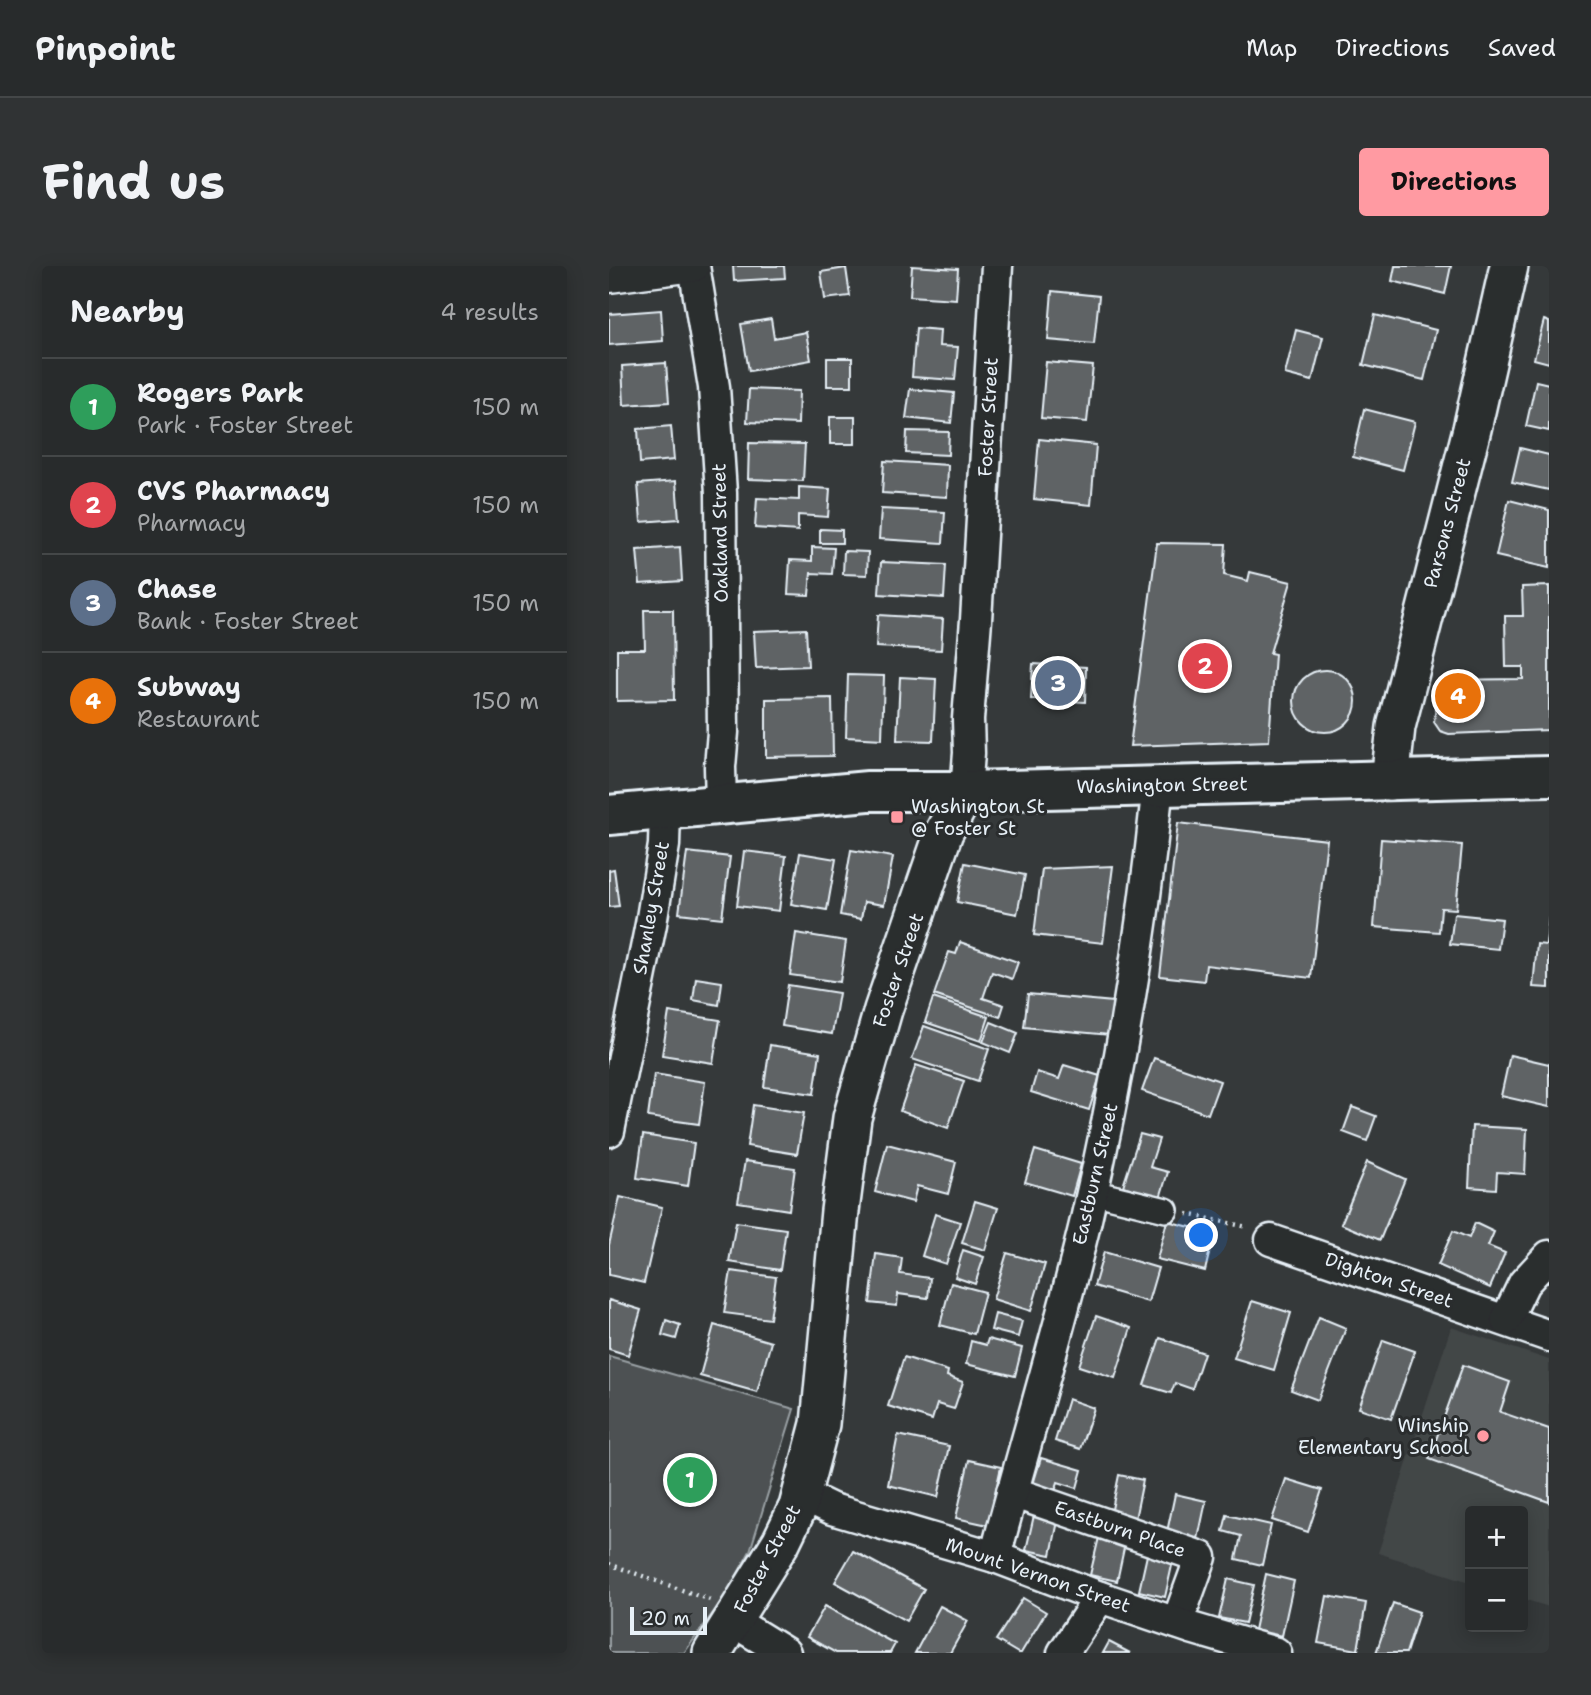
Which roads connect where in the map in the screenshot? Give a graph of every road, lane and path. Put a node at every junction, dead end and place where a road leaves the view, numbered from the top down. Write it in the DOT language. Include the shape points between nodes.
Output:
graph roads {
  1 [pos="694,266"];
  2 [pos="997,266"];
  3 [pos="1509,266"];
  4 [pos="609,277"];
  5 [pos="1549,776"];
  6 [pos="1390,781"];
  7 [pos="1158,785"];
  8 [pos="966,791"];
  9 [pos="720,803"];
  10 [pos="665,808"];
  11 [pos="609,815"];
  12 [pos="609,1130"];
  13 [pos="1092,1192"];
  14 [pos="1166,1210"];
  15 [pos="1259,1233"];
  16 [pos="1549,1256"];
  17 [pos="1506,1320"];
  18 [pos="1549,1336"];
  19 [pos="1012,1492"];
  20 [pos="801,1494"];
  21 [pos="995,1557"];
  22 [pos="609,1564"];
  23 [pos="704,1597"];
  24 [pos="1100,1597"];
  25 [pos="733,1621"];
  26 [pos="1177,1623"];
  27 [pos="712,1653"];
  28 [pos="785,1653"];
  29 [pos="1063,1653"];
  30 [pos="1276,1653"];
  1 -- 4 [label="street"];
  1 -- 9 [label="street, Oakland Street" via="714,387 721,493"];
  2 -- 8 [label="street, Foster Street"];
  3 -- 6 [label="street, Parsons Street" via="1396,727"];
  5 -- 6 [label="main road, Washington Street"];
  6 -- 7 [label="main road, Washington Street"];
  7 -- 8 [label="main road, Washington Street"];
  7 -- 13 [label="street, Eastburn Street" via="1136,964"];
  8 -- 9 [label="main road, Washington Street" via="868,791"];
  8 -- 20 [label="street, Foster Street" via="944,832 883,1010 852,1118 820,1424"];
  9 -- 10 [label="main road, Washington Street"];
  10 -- 11 [label="main road, Washington Street"];
  10 -- 12 [label="street, Shanley Street" via="664,845"];
  13 -- 14 [label="street"];
  13 -- 19 [label="street, Eastburn Street"];
  14 -- 15 [label="path"];
  15 -- 17 [label="street, Dighton Street"];
  16 -- 17 [label="street" via="1524,1283"];
  17 -- 18 [label="street, Dighton Street"];
  19 -- 21 [label="street, Eastburn Street"];
  19 -- 26 [label="street, Eastburn Place" via="1201,1557"];
  20 -- 21 [label="street, Mount Vernon Street" via="832,1509"];
  20 -- 25 [label="street, Foster Street" via="781,1542"];
  21 -- 24 [label="street, Mount Vernon Street"];
  22 -- 23 [label="path"];
  24 -- 26 [label="street, Mount Vernon Street"];
  24 -- 29 [label="street"];
  25 -- 27 [label="street, Foster Street"];
  25 -- 28 [label="street"];
  26 -- 30 [label="street, Mount Vernon Street"];
}
